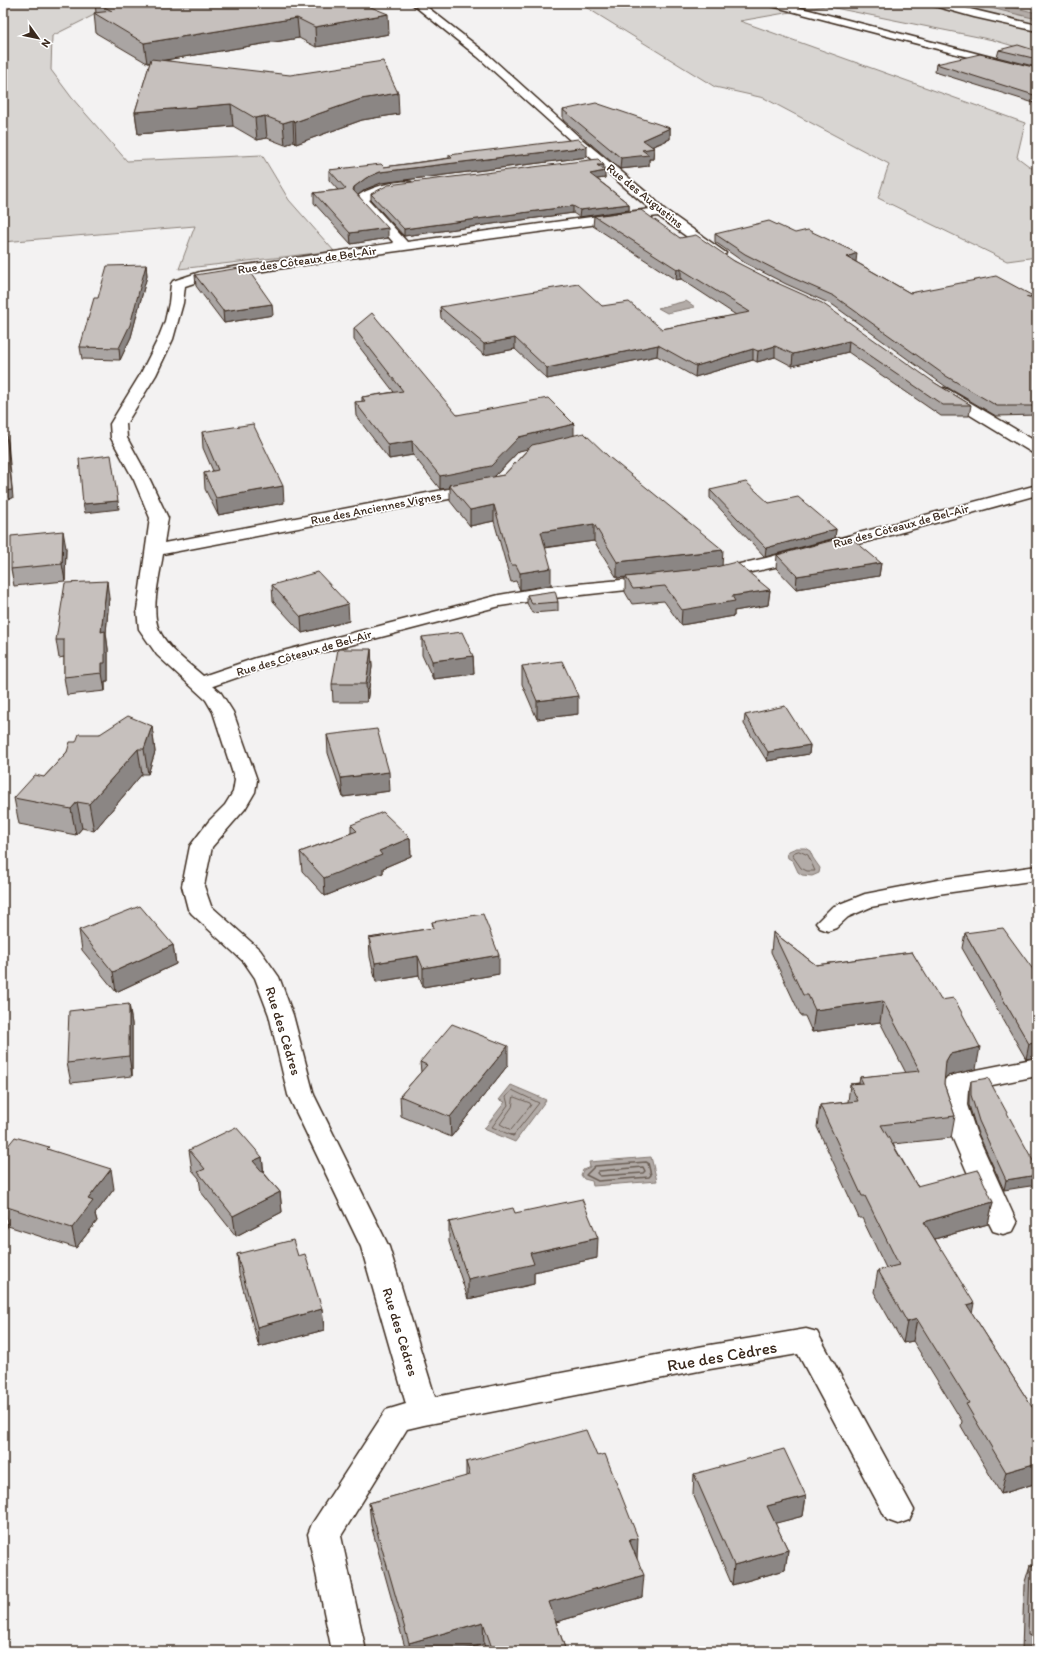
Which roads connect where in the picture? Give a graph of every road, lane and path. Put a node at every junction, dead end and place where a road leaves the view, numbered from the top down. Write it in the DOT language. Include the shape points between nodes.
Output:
graph roads {
  1 [pos="416,3"];
  2 [pos="771,3"];
  3 [pos="934,3"];
  4 [pos="1037,28"];
  5 [pos="1037,72"];
  6 [pos="601,160"];
  7 [pos="585,162"];
  8 [pos="416,184"];
  9 [pos="660,212"];
  10 [pos="404,246"];
  11 [pos="727,258"];
  12 [pos="933,385"];
  13 [pos="1037,449"];
  14 [pos="498,485"];
  15 [pos="1037,490"];
  16 [pos="154,550"];
  17 [pos="699,577"];
  18 [pos="668,580"];
  19 [pos="200,683"];
  20 [pos="1037,873"];
  21 [pos="828,923"];
  22 [pos="1037,1067"];
  23 [pos="1003,1223"];
  24 [pos="424,1412"];
  25 [pos="898,1510"];
  26 [pos="349,1651"];
  1 -- 6 [label="street, Rue des Augustins" via="482,55"];
  2 -- 5 [label="street"];
  3 -- 4 [label="street"];
  6 -- 7 [label="street"];
  6 -- 9 [label="street, Rue des Augustins"];
  8 -- 10 [label="street" via="385,188 361,199"];
  9 -- 10 [label="street, Rue des Côteaux de Bel-Air"];
  9 -- 11 [label="street, Rue des Augustins"];
  10 -- 16 [label="street, Rue des Côteaux de Bel-Air" via="200,276 178,284 178,295 167,339 118,424 119,438 159,518"];
  12 -- 13 [label="street"];
  14 -- 16 [label="street, Rue des Anciennes Vignes"];
  15 -- 17 [label="street, Rue des Côteaux de Bel-Air" via="769,563"];
  16 -- 19 [label="street, Rue des Côteaux de Bel-Air" via="146,610 149,629 164,651"];
  18 -- 19 [label="street, Rue des Côteaux de Bel-Air" via="545,593 499,601 263,662"];
  19 -- 24 [label="street, Rue des Cèdres" via="214,697 223,712 246,780 244,792 234,809 202,846 193,886 200,909 252,956 267,977 281,1015 301,1095 375,1247"];
  20 -- 21 [label="street" via="938,887 865,901 840,912"];
  22 -- 23 [label="street" via="956,1083 954,1105 963,1132"];
  24 -- 25 [label="street, Rue des Cèdres" via="806,1341"];
  24 -- 26 [label="street, Rue des Cèdres" via="397,1419 324,1534"];
}
